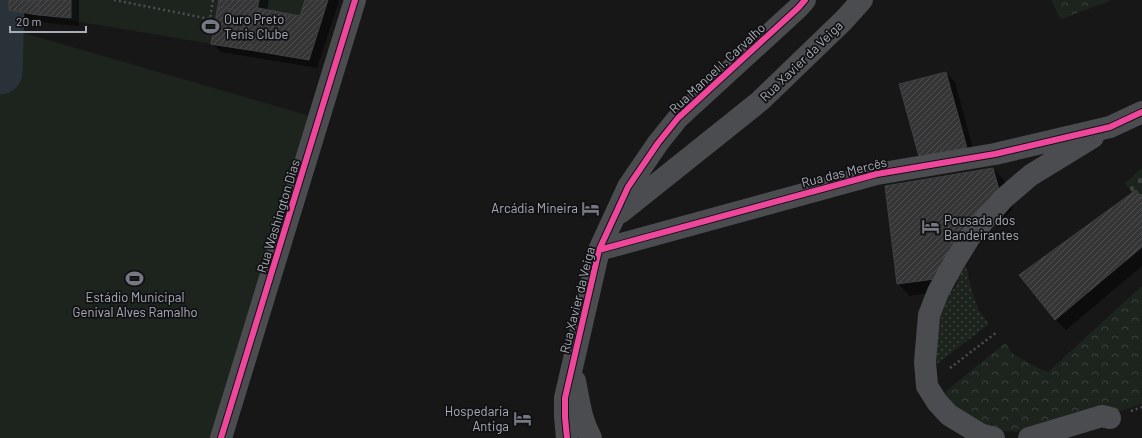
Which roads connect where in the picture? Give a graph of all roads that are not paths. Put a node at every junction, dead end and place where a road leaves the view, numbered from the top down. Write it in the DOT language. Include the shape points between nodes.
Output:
graph roads {
  1 [pos="355,0"];
  2 [pos="805,0"];
  3 [pos="862,0"];
  4 [pos="1142,112"];
  5 [pos="1110,127"];
  6 [pos="613,218"];
  7 [pos="599,250"];
  8 [pos="573,364"];
  9 [pos="1110,418"];
  10 [pos="221,438"];
  11 [pos="567,438"];
  12 [pos="591,438"];
  13 [pos="994,438"];
  14 [pos="1029,438"];
  1 -- 10 [label="street, Rua Washington Dias"];
  2 -- 6 [label="street, Rua Manoel I. Carvalho" via="678,118 628,187"];
  3 -- 6 [label="street, Rua Xavier da Veiga" via="760,101"];
  4 -- 5 [label="street, Rua das Mercês"];
  5 -- 7 [label="street, Rua das Mercês" via="995,154 877,174"];
  5 -- 13 [label="street" via="1031,175 1000,203 970,237 938,292 929,315 925,362 927,386 949,415 980,434"];
  6 -- 7 [label="street, Rua Xavier da Veiga"];
  7 -- 8 [label="street, Rua Xavier da Veiga"];
  8 -- 11 [label="street, Rua Xavier da Veiga" via="565,398"];
  8 -- 12 [label="street" via="580,413"];
  9 -- 14 [label="street" via="1102,416"];
}
